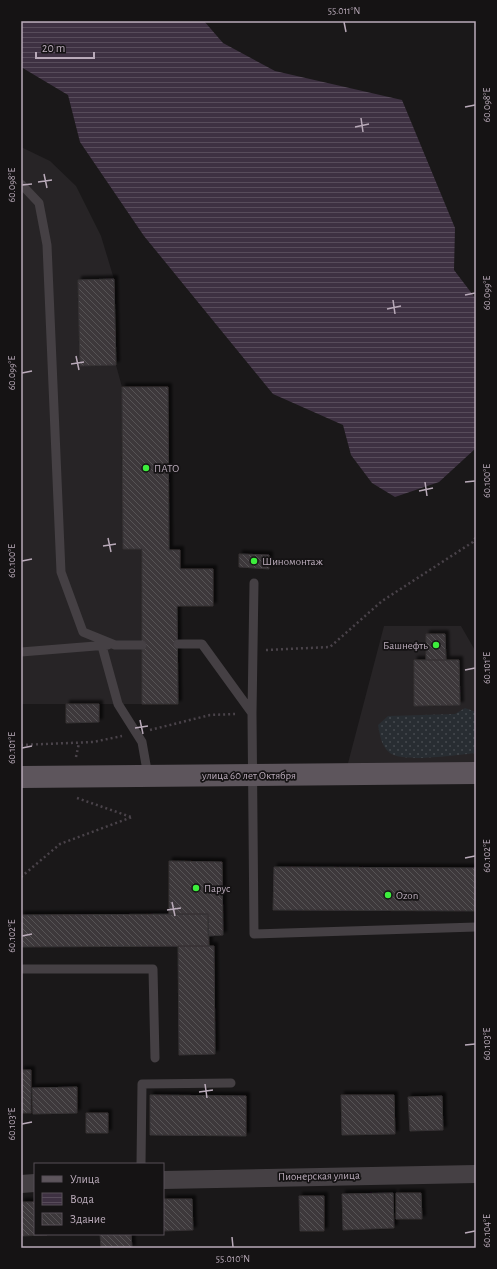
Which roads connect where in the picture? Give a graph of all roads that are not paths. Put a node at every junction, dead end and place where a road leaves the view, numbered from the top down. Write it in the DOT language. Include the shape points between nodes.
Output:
graph roads {
  1 [pos="21,184"];
  2 [pos="254,583"];
  3 [pos="115,644"];
  4 [pos="178,644"];
  5 [pos="142,645"];
  6 [pos="102,646"];
  7 [pos="21,652"];
  8 [pos="252,713"];
  9 [pos="476,773"];
  10 [pos="252,775"];
  11 [pos="148,776"];
  12 [pos="21,777"];
  13 [pos="476,927"];
  14 [pos="21,969"];
  15 [pos="156,1058"];
  16 [pos="231,1083"];
  17 [pos="141,1163"];
  18 [pos="476,1174"];
  19 [pos="164,1180"];
  20 [pos="21,1184"];
  21 [pos="34,1184"];
  1 -- 3 [label="lane" via="39,203 47,245 61,572 83,632"];
  2 -- 8 [label="lane"];
  3 -- 5 [label="lane"];
  3 -- 6 [label="lane"];
  4 -- 8 [label="lane" via="202,644"];
  6 -- 7 [label="lane"];
  6 -- 11 [label="lane" via="118,704 142,742"];
  8 -- 10 [label="lane"];
  9 -- 10 [label="main road, улица 60 лет Октября"];
  10 -- 11 [label="main road, улица 60 лет Октября"];
  10 -- 13 [label="lane" via="254,934"];
  11 -- 12 [label="main road, улица 60 лет Октября"];
  14 -- 15 [label="lane" via="153,969"];
  16 -- 17 [label="lane" via="142,1084"];
  18 -- 19 [label="street, Пионерская улица"];
  20 -- 21 [label="street"];
}
